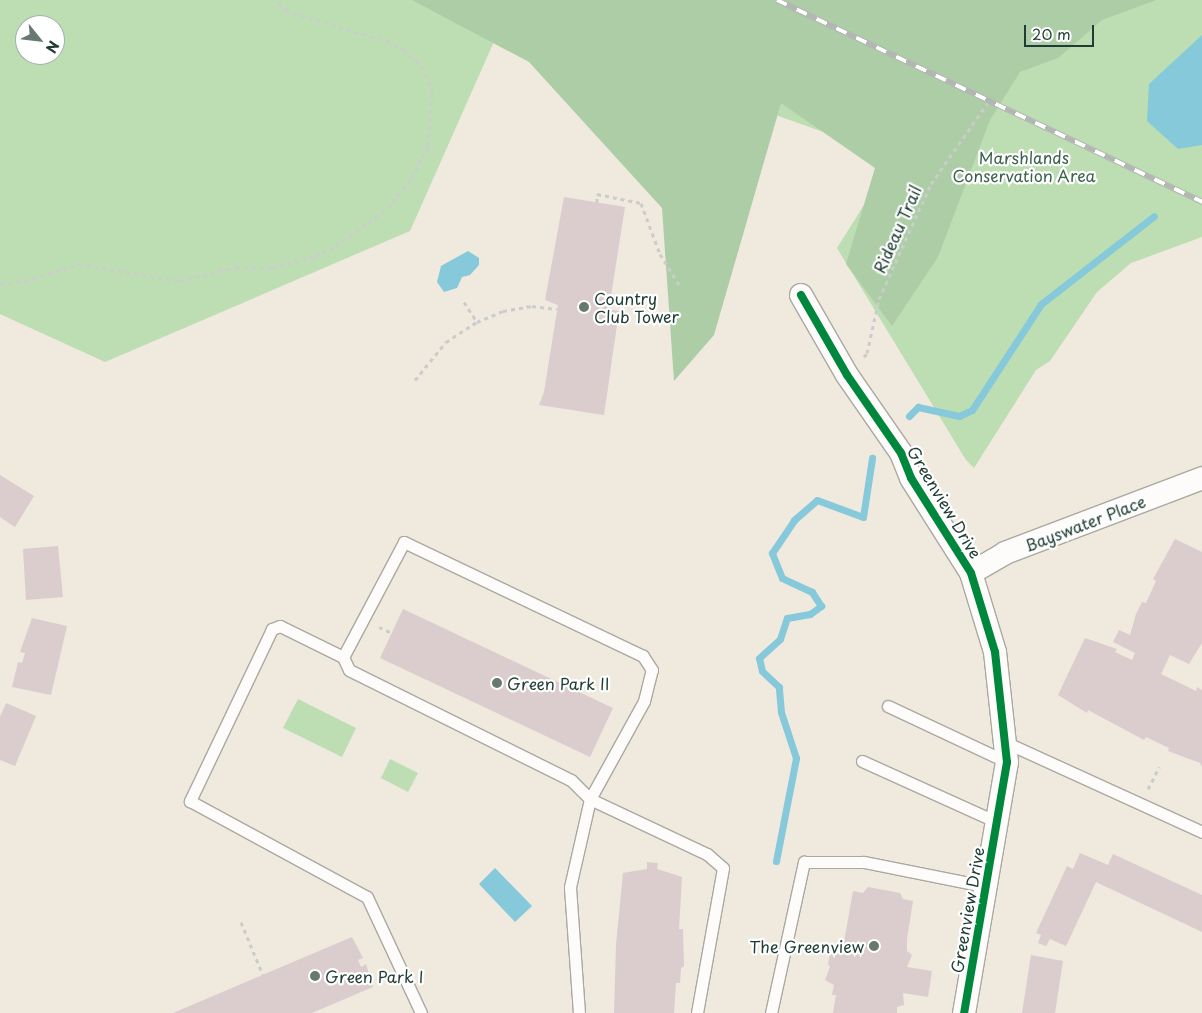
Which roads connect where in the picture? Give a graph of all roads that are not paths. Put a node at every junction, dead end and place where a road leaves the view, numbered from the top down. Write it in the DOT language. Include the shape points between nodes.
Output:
graph roads {
  1 [pos="801,295"];
  2 [pos="1202,478"];
  3 [pos="971,573"];
  4 [pos="342,657"];
  5 [pos="888,706"];
  6 [pos="1007,752"];
  7 [pos="862,761"];
  8 [pos="590,799"];
  9 [pos="997,822"];
  10 [pos="1202,832"];
  11 [pos="984,886"];
  12 [pos="421,1013"];
  13 [pos="579,1013"];
  14 [pos="697,1013"];
  15 [pos="771,1013"];
  16 [pos="964,1013"];
  1 -- 3 [label="street, Greenview Drive" via="847,375 901,453 911,478"];
  2 -- 3 [label="street, Bayswater Place" via="1005,553"];
  3 -- 6 [label="street, Greenview Drive" via="995,652"];
  4 -- 8 [label="lane" via="349,670 571,780"];
  4 -- 8 [label="lane" via="404,542 643,656 652,670 644,701"];
  4 -- 12 [label="lane" via="280,626 272,629 190,801 368,897"];
  5 -- 6 [label="lane"];
  6 -- 9 [label="street, Greenview Drive"];
  6 -- 10 [label="lane"];
  7 -- 9 [label="lane"];
  8 -- 13 [label="lane" via="570,887"];
  8 -- 14 [label="lane" via="708,854 723,868"];
  9 -- 11 [label="street, Greenview Drive"];
  11 -- 15 [label="lane" via="864,862 804,862"];
  11 -- 16 [label="street, Greenview Drive"];
}
